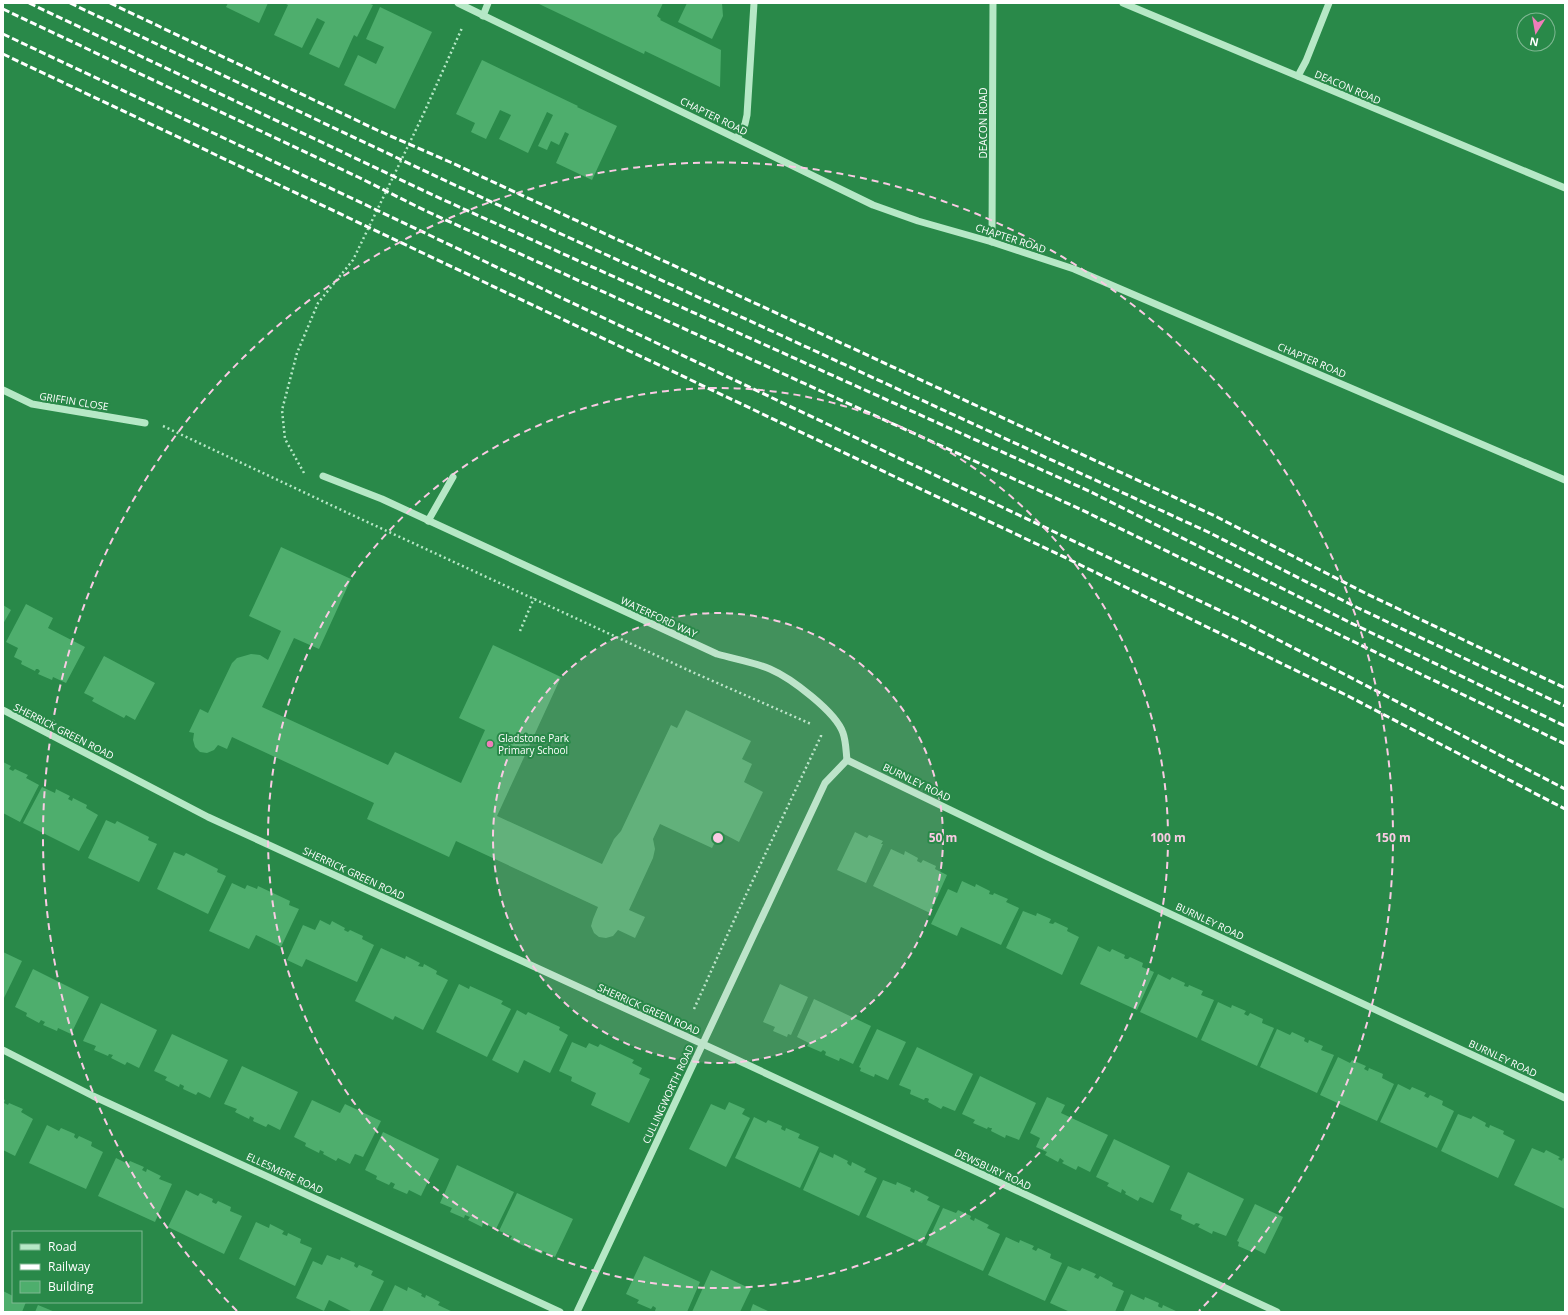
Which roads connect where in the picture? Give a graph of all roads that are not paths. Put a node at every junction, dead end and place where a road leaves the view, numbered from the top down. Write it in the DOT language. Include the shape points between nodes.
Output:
graph roads {
  1 [pos="458,3"];
  2 [pos="488,3"];
  3 [pos="754,3"];
  4 [pos="993,3"];
  5 [pos="1123,3"];
  6 [pos="1329,3"];
  7 [pos="483,16"];
  8 [pos="1298,76"];
  9 [pos="737,138"];
  10 [pos="1565,188"];
  11 [pos="992,242"];
  12 [pos="3,390"];
  13 [pos="145,423"];
  14 [pos="323,476"];
  15 [pos="453,477"];
  16 [pos="1565,480"];
  17 [pos="428,521"];
  18 [pos="3,710"];
  19 [pos="847,760"];
  20 [pos="702,1044"];
  21 [pos="3,1050"];
  22 [pos="1565,1098"];
  23 [pos="560,1312"];
  24 [pos="577,1312"];
  25 [pos="1277,1312"];
  1 -- 7 [label="street, CHAPTER ROAD"];
  2 -- 7 [label="street"];
  3 -- 9 [label="street" via="747,115"];
  4 -- 11 [label="street, DEACON ROAD"];
  5 -- 8 [label="street, DEACON ROAD"];
  6 -- 8 [label="street"];
  7 -- 9 [label="street, CHAPTER ROAD"];
  8 -- 10 [label="street, DEACON ROAD"];
  9 -- 11 [label="street, CHAPTER ROAD" via="873,205"];
  11 -- 16 [label="street, CHAPTER ROAD" via="1081,272"];
  12 -- 13 [label="street, GRIFFIN CLOSE" via="32,404"];
  14 -- 17 [label="street, WATERFORD WAY" via="382,499"];
  15 -- 17 [label="street"];
  17 -- 19 [label="street, WATERFORD WAY" via="717,654 770,669 794,683 823,707 843,733"];
  18 -- 20 [label="street, SHERRICK GREEN ROAD" via="208,817"];
  19 -- 20 [label="street, CULLINGWORTH ROAD" via="825,783"];
  19 -- 22 [label="street, BURNLEY ROAD"];
  20 -- 24 [label="street, CULLINGWORTH ROAD"];
  20 -- 25 [label="street, DEWSBURY ROAD"];
  21 -- 23 [label="street, ELLESMERE ROAD" via="93,1096"];
}
